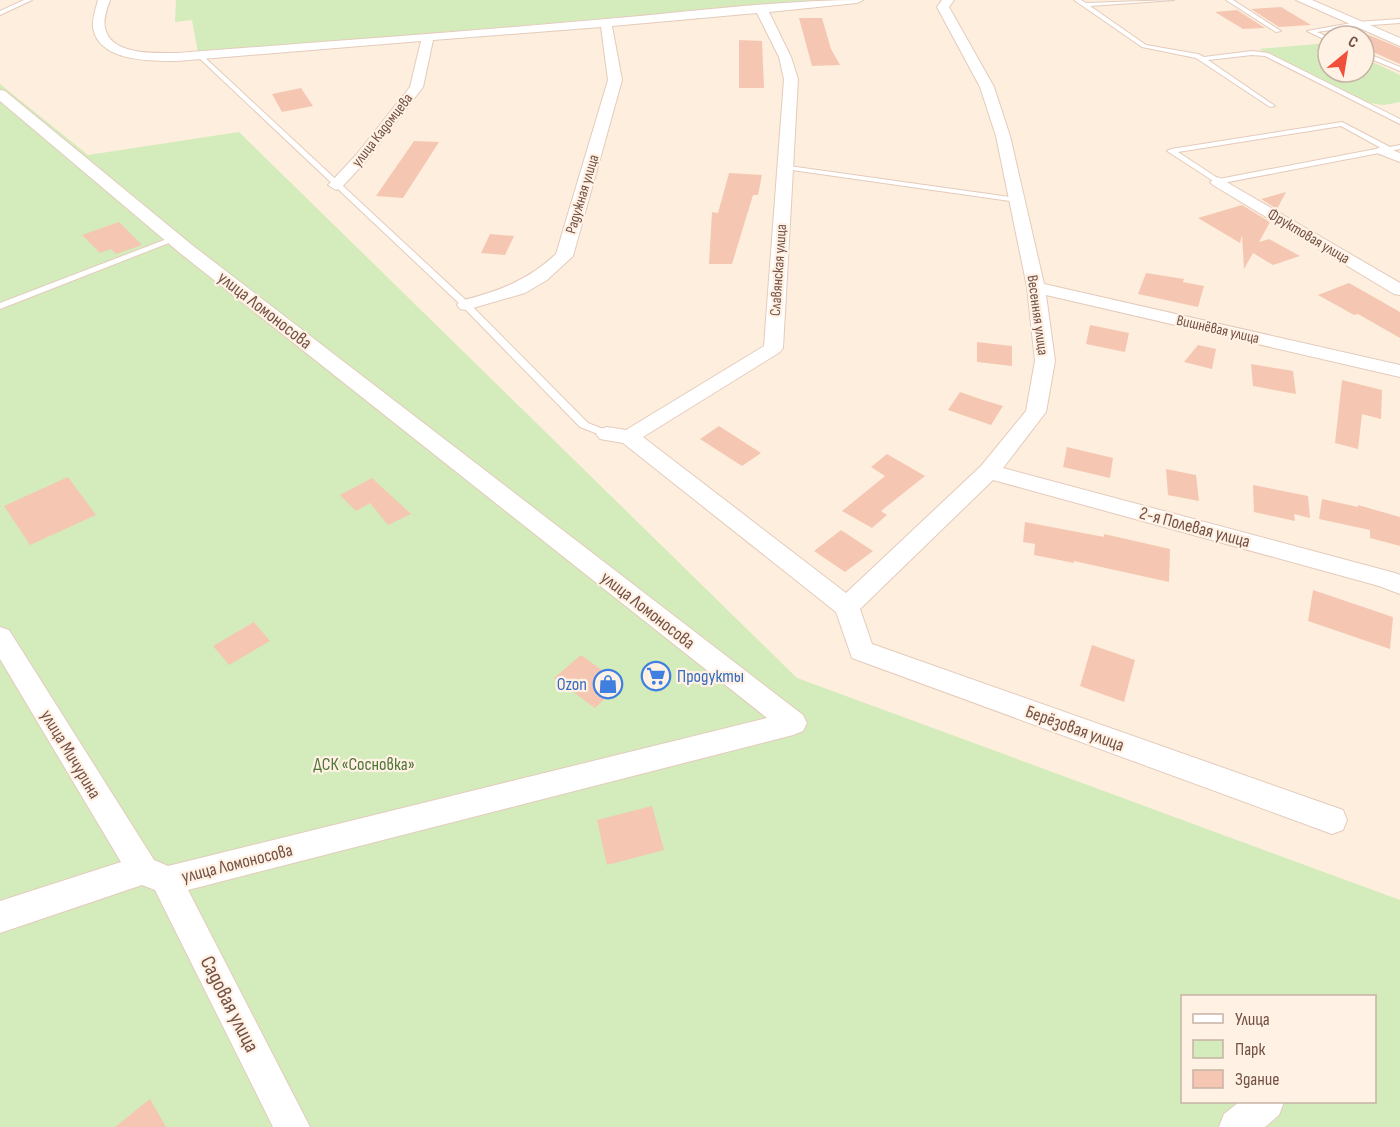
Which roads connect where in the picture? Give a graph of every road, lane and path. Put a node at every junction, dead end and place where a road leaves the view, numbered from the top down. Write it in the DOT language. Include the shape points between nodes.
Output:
graph roads {
  1 [pos="29,0"];
  2 [pos="104,0"];
  3 [pos="857,0"];
  4 [pos="948,0"];
  5 [pos="1077,0"];
  6 [pos="1171,0"];
  7 [pos="1229,0"];
  8 [pos="1302,0"];
  9 [pos="1084,5"];
  10 [pos="761,8"];
  11 [pos="0,13"];
  12 [pos="1400,21"];
  13 [pos="606,23"];
  14 [pos="1357,24"];
  15 [pos="1278,31"];
  16 [pos="1376,32"];
  17 [pos="428,36"];
  18 [pos="1400,42"];
  19 [pos="199,55"];
  20 [pos="1203,59"];
  21 [pos="1376,59"];
  22 [pos="1400,69"];
  23 [pos="0,94"];
  24 [pos="1272,106"];
  25 [pos="1400,111"];
  26 [pos="1384,114"];
  27 [pos="1400,122"];
  28 [pos="1400,147"];
  29 [pos="1390,152"];
  30 [pos="785,167"];
  31 [pos="1218,182"];
  32 [pos="336,185"];
  33 [pos="1017,200"];
  34 [pos="175,239"];
  35 [pos="1036,287"];
  36 [pos="1400,290"];
  37 [pos="466,305"];
  38 [pos="0,306"];
  39 [pos="1400,371"];
  40 [pos="618,436"];
  41 [pos="989,471"];
  42 [pos="1400,585"];
  43 [pos="847,607"];
  44 [pos="0,637"];
  45 [pos="1332,820"];
  46 [pos="155,876"];
  47 [pos="0,916"];
  48 [pos="1264,1103"];
  49 [pos="292,1127"];
  50 [pos="1237,1127"];
  1 -- 11 [label="lane"];
  2 -- 19 [label="street" via="99,28 107,43 115,48 149,57"];
  3 -- 10 [label="street"];
  4 -- 33 [label="street, Весенняя улица" via="943,7 987,87"];
  5 -- 9 [label="lane"];
  6 -- 9 [label="lane"];
  7 -- 15 [label="lane"];
  8 -- 14 [label="street"];
  9 -- 20 [label="lane" via="1144,45"];
  10 -- 13 [label="street"];
  10 -- 30 [label="street, Славянская улица" via="785,57 791,79"];
  12 -- 14 [label="lane"];
  13 -- 17 [label="street"];
  13 -- 37 [label="street, Радужная улица" via="615,80 564,256 545,276 514,293"];
  16 -- 18 [label="street"];
  17 -- 19 [label="street"];
  17 -- 32 [label="street, улица Кадомцева" via="416,87"];
  19 -- 32 [label="lane"];
  20 -- 24 [label="lane"];
  20 -- 26 [label="lane" via="1266,54"];
  21 -- 22 [label="lane"];
  23 -- 34 [label="street, улица Ломоносова"];
  25 -- 26 [label="lane"];
  26 -- 27 [label="lane"];
  28 -- 29 [label="lane"];
  29 -- 31 [label="lane"];
  29 -- 31 [label="lane" via="1342,124 1171,151"];
  30 -- 33 [label="lane"];
  30 -- 40 [label="street, Славянская улица" via="773,348"];
  31 -- 36 [label="street, Фруктовая улица"];
  32 -- 37 [label="lane"];
  33 -- 35 [label="street, Весенняя улица"];
  34 -- 38 [label="lane"];
  34 -- 46 [label="street, улица Ломоносова" via="793,723"];
  35 -- 39 [label="street, Вишнёвая улица"];
  35 -- 41 [label="street, Весенняя улица" via="1045,362 1036,412"];
  37 -- 40 [label="lane" via="585,425"];
  40 -- 43 [label="street"];
  41 -- 42 [label="street, 2-я Полевая улица"];
  41 -- 43 [label="street, Весенняя улица"];
  43 -- 45 [label="street, Берёзовая улица" via="861,651"];
  44 -- 46 [label="street, улица Мичурина"];
  46 -- 47 [label="street"];
  46 -- 49 [label="street, Садовая улица"];
  48 -- 50 [label="street"];
}
